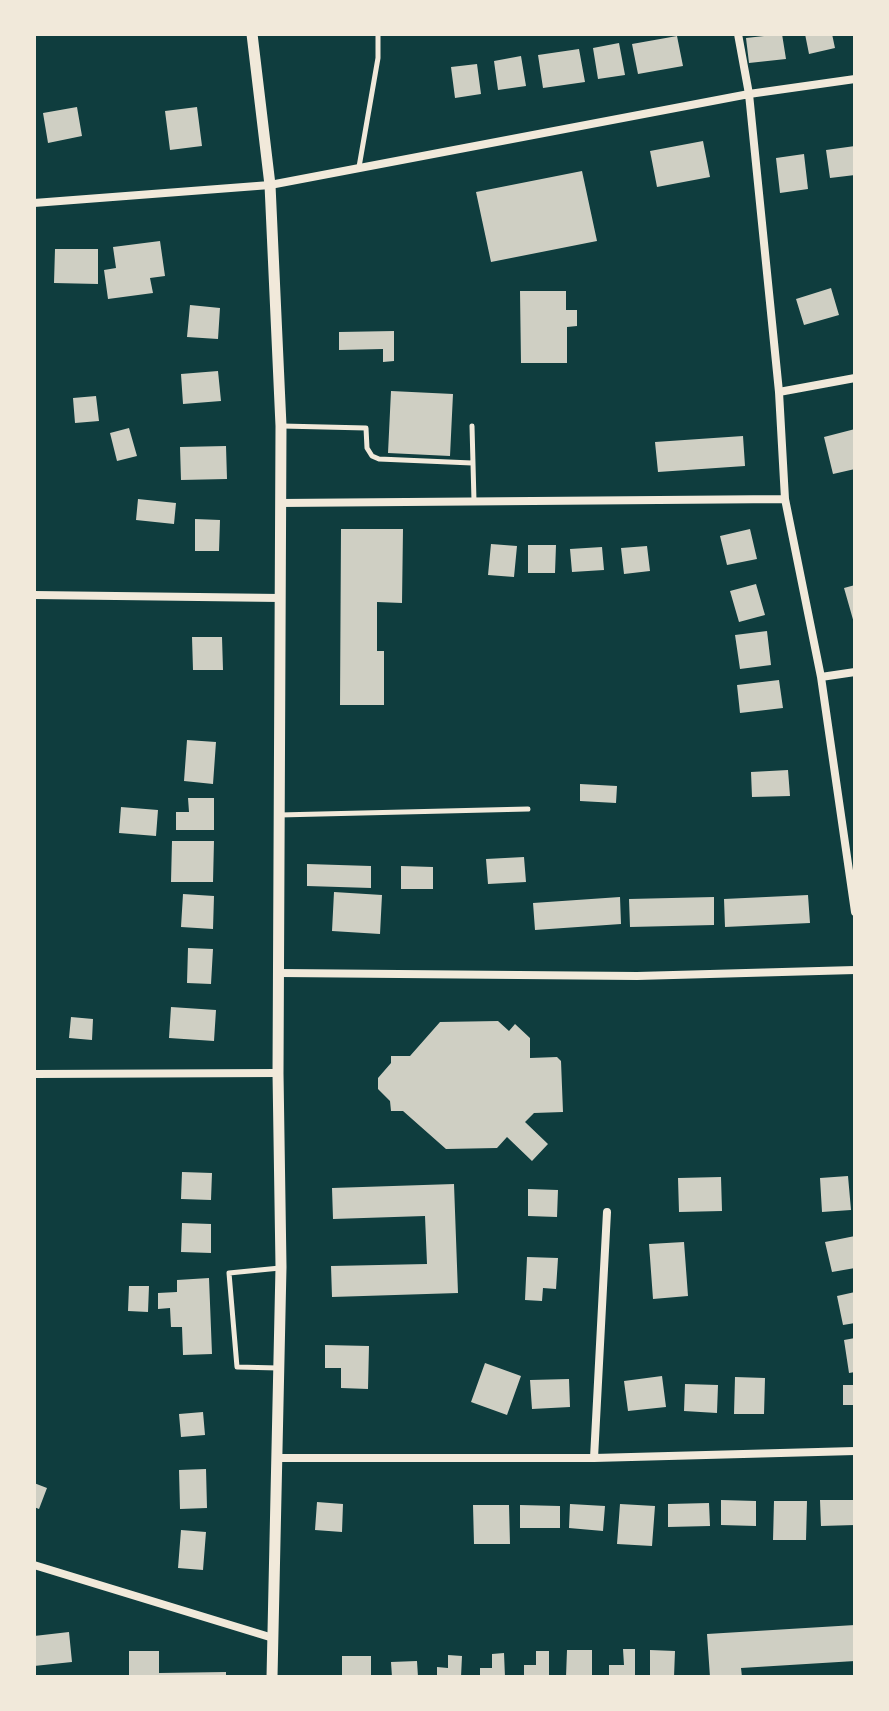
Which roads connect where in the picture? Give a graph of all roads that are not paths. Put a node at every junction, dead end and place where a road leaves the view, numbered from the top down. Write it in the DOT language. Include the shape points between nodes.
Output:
graph roads {
  1 [pos="252,34"];
  2 [pos="378,34"];
  3 [pos="738,34"];
  4 [pos="855,79"];
  5 [pos="749,94"];
  6 [pos="359,168"];
  7 [pos="270,185"];
  8 [pos="34,203"];
  9 [pos="855,378"];
  10 [pos="779,392"];
  11 [pos="281,426"];
  12 [pos="472,426"];
  13 [pos="472,463"];
  14 [pos="785,499"];
  15 [pos="474,502"];
  16 [pos="280,503"];
  17 [pos="34,595"];
  18 [pos="280,598"];
  19 [pos="855,672"];
  20 [pos="821,677"];
  21 [pos="528,809"];
  22 [pos="278,815"];
  23 [pos="855,912"];
  24 [pos="855,970"];
  25 [pos="280,973"];
  26 [pos="278,1073"];
  27 [pos="34,1074"];
  28 [pos="607,1212"];
  29 [pos="281,1267"];
  30 [pos="278,1368"];
  31 [pos="855,1451"];
  32 [pos="278,1458"];
  33 [pos="594,1458"];
  34 [pos="34,1565"];
  35 [pos="273,1638"];
  36 [pos="272,1677"];
  1 -- 7 [label="street"];
  2 -- 6 [label="lane"];
  3 -- 5 [label="street"];
  4 -- 5 [label="street"];
  5 -- 6 [label="street"];
  5 -- 10 [label="street"];
  6 -- 7 [label="street"];
  7 -- 8 [label="street"];
  7 -- 11 [label="street"];
  9 -- 10 [label="street"];
  10 -- 14 [label="street"];
  11 -- 13 [label="lane" via="366,428 367,448 379,459"];
  11 -- 16 [label="street"];
  12 -- 13 [label="lane"];
  13 -- 15 [label="lane"];
  14 -- 15 [label="street"];
  14 -- 20 [label="street"];
  15 -- 16 [label="street"];
  16 -- 18 [label="street"];
  17 -- 18 [label="street"];
  18 -- 22 [label="street"];
  19 -- 20 [label="street"];
  20 -- 23 [label="street"];
  21 -- 22 [label="lane"];
  22 -- 25 [label="street"];
  24 -- 25 [label="street" via="637,976"];
  25 -- 26 [label="street"];
  26 -- 27 [label="street"];
  26 -- 29 [label="street"];
  28 -- 33 [label="street"];
  29 -- 30 [label="street"];
  29 -- 30 [label="lane" via="229,1273 237,1367"];
  30 -- 32 [label="street"];
  31 -- 33 [label="street"];
  32 -- 33 [label="street"];
  32 -- 35 [label="street"];
  34 -- 35 [label="street"];
  35 -- 36 [label="street"];
}
